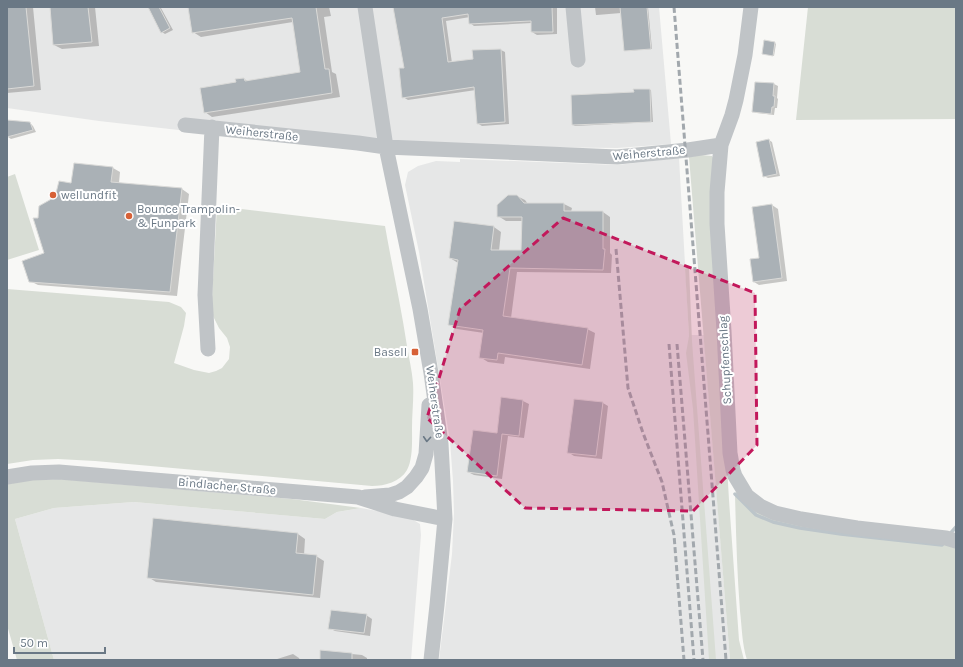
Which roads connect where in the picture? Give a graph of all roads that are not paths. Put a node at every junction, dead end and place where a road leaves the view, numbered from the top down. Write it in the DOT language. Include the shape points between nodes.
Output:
graph roads {
  1 [pos="365,7"];
  2 [pos="573,7"];
  3 [pos="751,7"];
  4 [pos="578,60"];
  5 [pos="185,124"];
  6 [pos="212,127"];
  7 [pos="721,145"];
  8 [pos="386,147"];
  9 [pos="208,348"];
  10 [pos="431,373"];
  11 [pos="7,477"];
  12 [pos="358,497"];
  13 [pos="445,519"];
  14 [pos="956,541"];
  15 [pos="431,660"];
  1 -- 8 [label="street, Weiherstraße"];
  2 -- 4 [label="street"];
  3 -- 7 [label="street, Schupfenschlag" via="736,100"];
  5 -- 6 [label="street, Weiherstraße"];
  6 -- 8 [label="street, Weiherstraße"];
  6 -- 9 [label="street" via="205,295"];
  7 -- 8 [label="street, Weiherstraße" via="617,157"];
  7 -- 14 [label="street, Schupfenschlag" via="717,224 730,453 733,470 740,485 747,496 775,513 857,528"];
  8 -- 10 [label="street, Weiherstraße"];
  10 -- 12 [label="street, one-way" via="426,454 422,468 407,487 399,492"];
  10 -- 13 [label="street, Weiherstraße" via="441,444"];
  11 -- 12 [label="street, Bindlacher Straße" via="32,472 60,472"];
  12 -- 13 [label="street, Bindlacher Straße" via="395,509"];
  13 -- 15 [label="street, Weiherstraße"];
}
